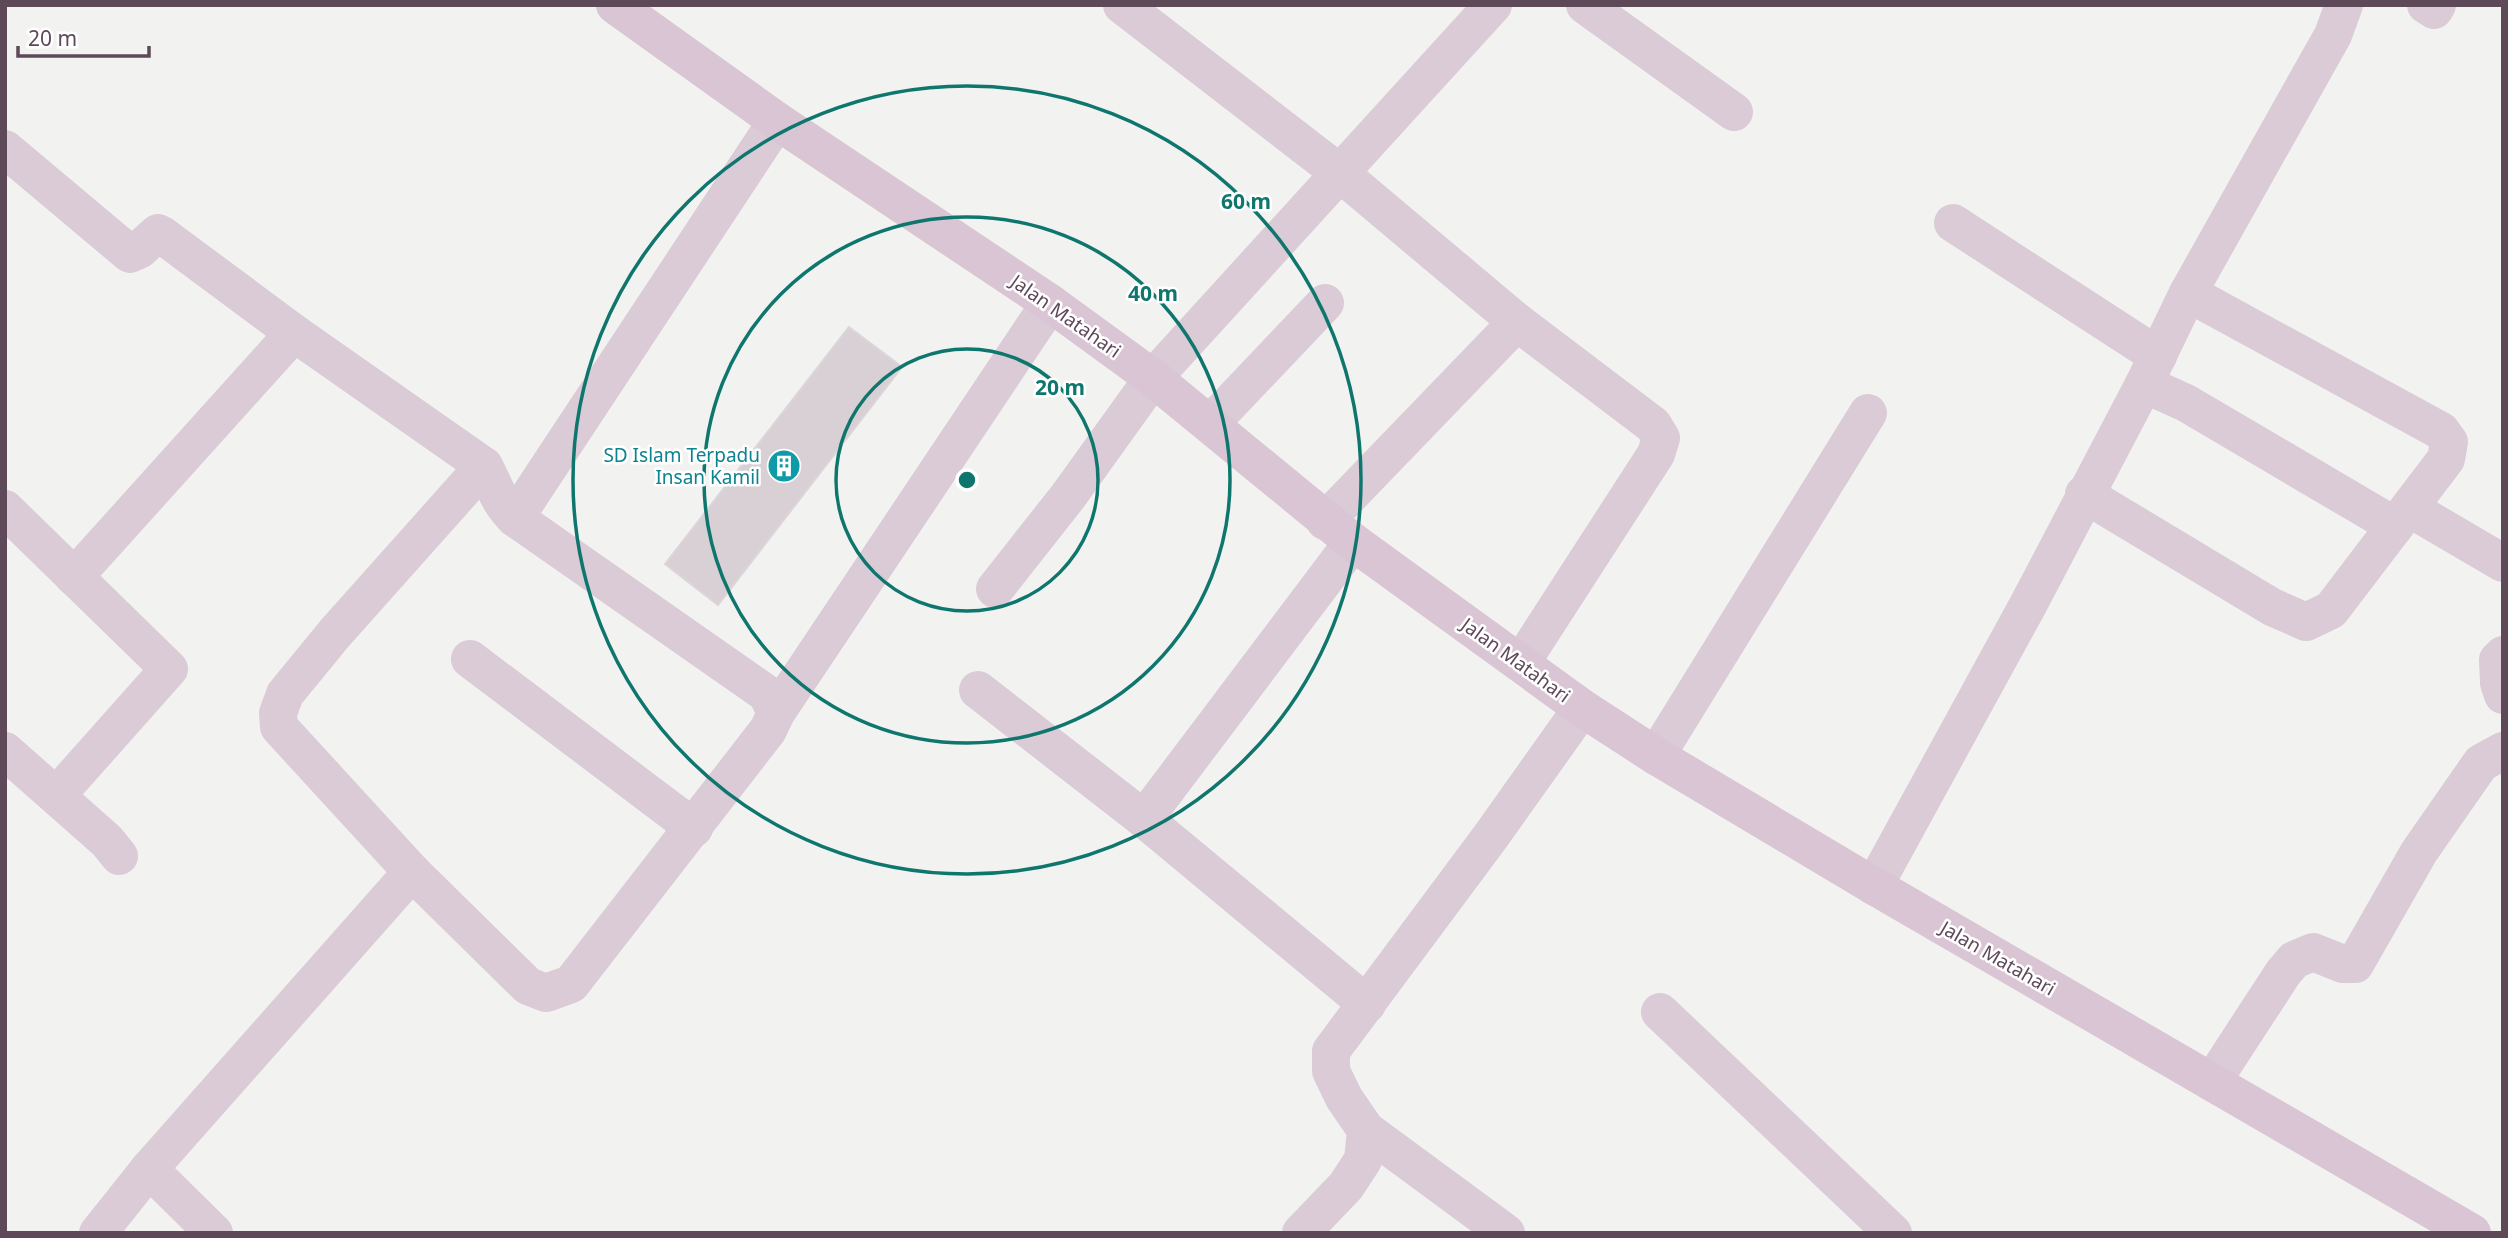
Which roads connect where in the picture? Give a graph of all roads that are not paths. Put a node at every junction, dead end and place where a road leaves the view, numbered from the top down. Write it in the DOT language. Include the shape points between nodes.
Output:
graph roads {
  1 [pos="615,5"];
  2 [pos="1122,5"];
  3 [pos="1493,5"];
  4 [pos="1585,5"];
  5 [pos="2344,5"];
  6 [pos="2426,5"];
  7 [pos="2437,5"];
  8 [pos="1734,112"];
  9 [pos="777,121"];
  10 [pos="5,149"];
  11 [pos="1341,174"];
  12 [pos="1953,223"];
  13 [pos="2188,293"];
  14 [pos="1050,303"];
  15 [pos="1325,303"];
  16 [pos="1517,322"];
  17 [pos="294,333"];
  18 [pos="2151,370"];
  19 [pos="1153,378"];
  20 [pos="1868,413"];
  21 [pos="1210,424"];
  22 [pos="484,466"];
  23 [pos="2084,494"];
  24 [pos="5,509"];
  25 [pos="2402,517"];
  26 [pos="515,518"];
  27 [pos="1339,531"];
  28 [pos="2503,563"];
  29 [pos="74,577"];
  30 [pos="995,590"];
  31 [pos="2503,655"];
  32 [pos="470,659"];
  33 [pos="1521,663"];
  34 [pos="978,690"];
  35 [pos="2503,695"];
  36 [pos="1582,708"];
  37 [pos="776,713"];
  38 [pos="5,751"];
  39 [pos="2503,751"];
  40 [pos="1656,756"];
  41 [pos="57,795"];
  42 [pos="1144,819"];
  43 [pos="694,828"];
  44 [pos="119,856"];
  45 [pos="412,872"];
  46 [pos="1874,886"];
  47 [pos="1367,1004"];
  48 [pos="1660,1012"];
  49 [pos="2212,1082"];
  50 [pos="1366,1130"];
  51 [pos="149,1170"];
  52 [pos="98,1233"];
  53 [pos="214,1233"];
  54 [pos="1301,1233"];
  55 [pos="1506,1233"];
  56 [pos="1893,1233"];
  57 [pos="2472,1233"];
  1 -- 9 [label="street, Jalan Matahari"];
  2 -- 11 [label="street"];
  3 -- 11 [label="street"];
  4 -- 8 [label="street"];
  5 -- 13 [label="street" via="2333,35"];
  6 -- 7 [label="street" via="2434,10"];
  9 -- 14 [label="street, Jalan Matahari"];
  9 -- 26 [label="street"];
  10 -- 17 [label="street" via="130,254 158,233"];
  11 -- 16 [label="street"];
  11 -- 19 [label="street"];
  12 -- 18 [label="street"];
  13 -- 18 [label="street"];
  13 -- 25 [label="street" via="2441,431 2449,442 2446,459"];
  14 -- 19 [label="street, Jalan Matahari"];
  14 -- 37 [label="street"];
  15 -- 21 [label="street"];
  16 -- 27 [label="street"];
  16 -- 33 [label="street" via="1653,425 1661,438 1656,454"];
  17 -- 22 [label="street"];
  17 -- 29 [label="street"];
  18 -- 23 [label="street"];
  18 -- 25 [label="street" via="2186,403"];
  19 -- 21 [label="street, Jalan Matahari"];
  19 -- 30 [label="street"];
  20 -- 40 [label="street"];
  21 -- 27 [label="street, Jalan Matahari"];
  22 -- 26 [label="street" via="500,503"];
  22 -- 45 [label="street" via="335,633 285,694 278,713 279,727"];
  23 -- 25 [label="street" via="2272,607 2306,622 2330,610"];
  23 -- 46 [label="street"];
  24 -- 29 [label="street"];
  25 -- 28 [label="street"];
  26 -- 37 [label="street" via="766,694"];
  27 -- 33 [label="street, Jalan Matahari"];
  27 -- 42 [label="street"];
  29 -- 41 [label="street" via="169,669"];
  31 -- 35 [label="street" via="2498,660"];
  32 -- 43 [label="street"];
  33 -- 36 [label="street, Jalan Matahari"];
  34 -- 42 [label="street"];
  36 -- 40 [label="street, Jalan Matahari"];
  36 -- 47 [label="street"];
  37 -- 43 [label="street"];
  38 -- 41 [label="street"];
  39 -- 49 [label="street" via="2481,763 2418,852 2355,964 2313,952 2294,960"];
  40 -- 46 [label="street, Jalan Matahari"];
  41 -- 44 [label="street"];
  42 -- 47 [label="street"];
  43 -- 45 [label="street" via="571,984 546,993 528,986"];
  45 -- 51 [label="street"];
  46 -- 49 [label="street, Jalan Matahari"];
  47 -- 50 [label="street" via="1331,1051 1331,1071"];
  48 -- 56 [label="street"];
  49 -- 57 [label="street, Jalan Matahari"];
  50 -- 54 [label="street" via="1363,1160"];
  50 -- 55 [label="street"];
  51 -- 52 [label="street"];
  51 -- 53 [label="street"];
}
